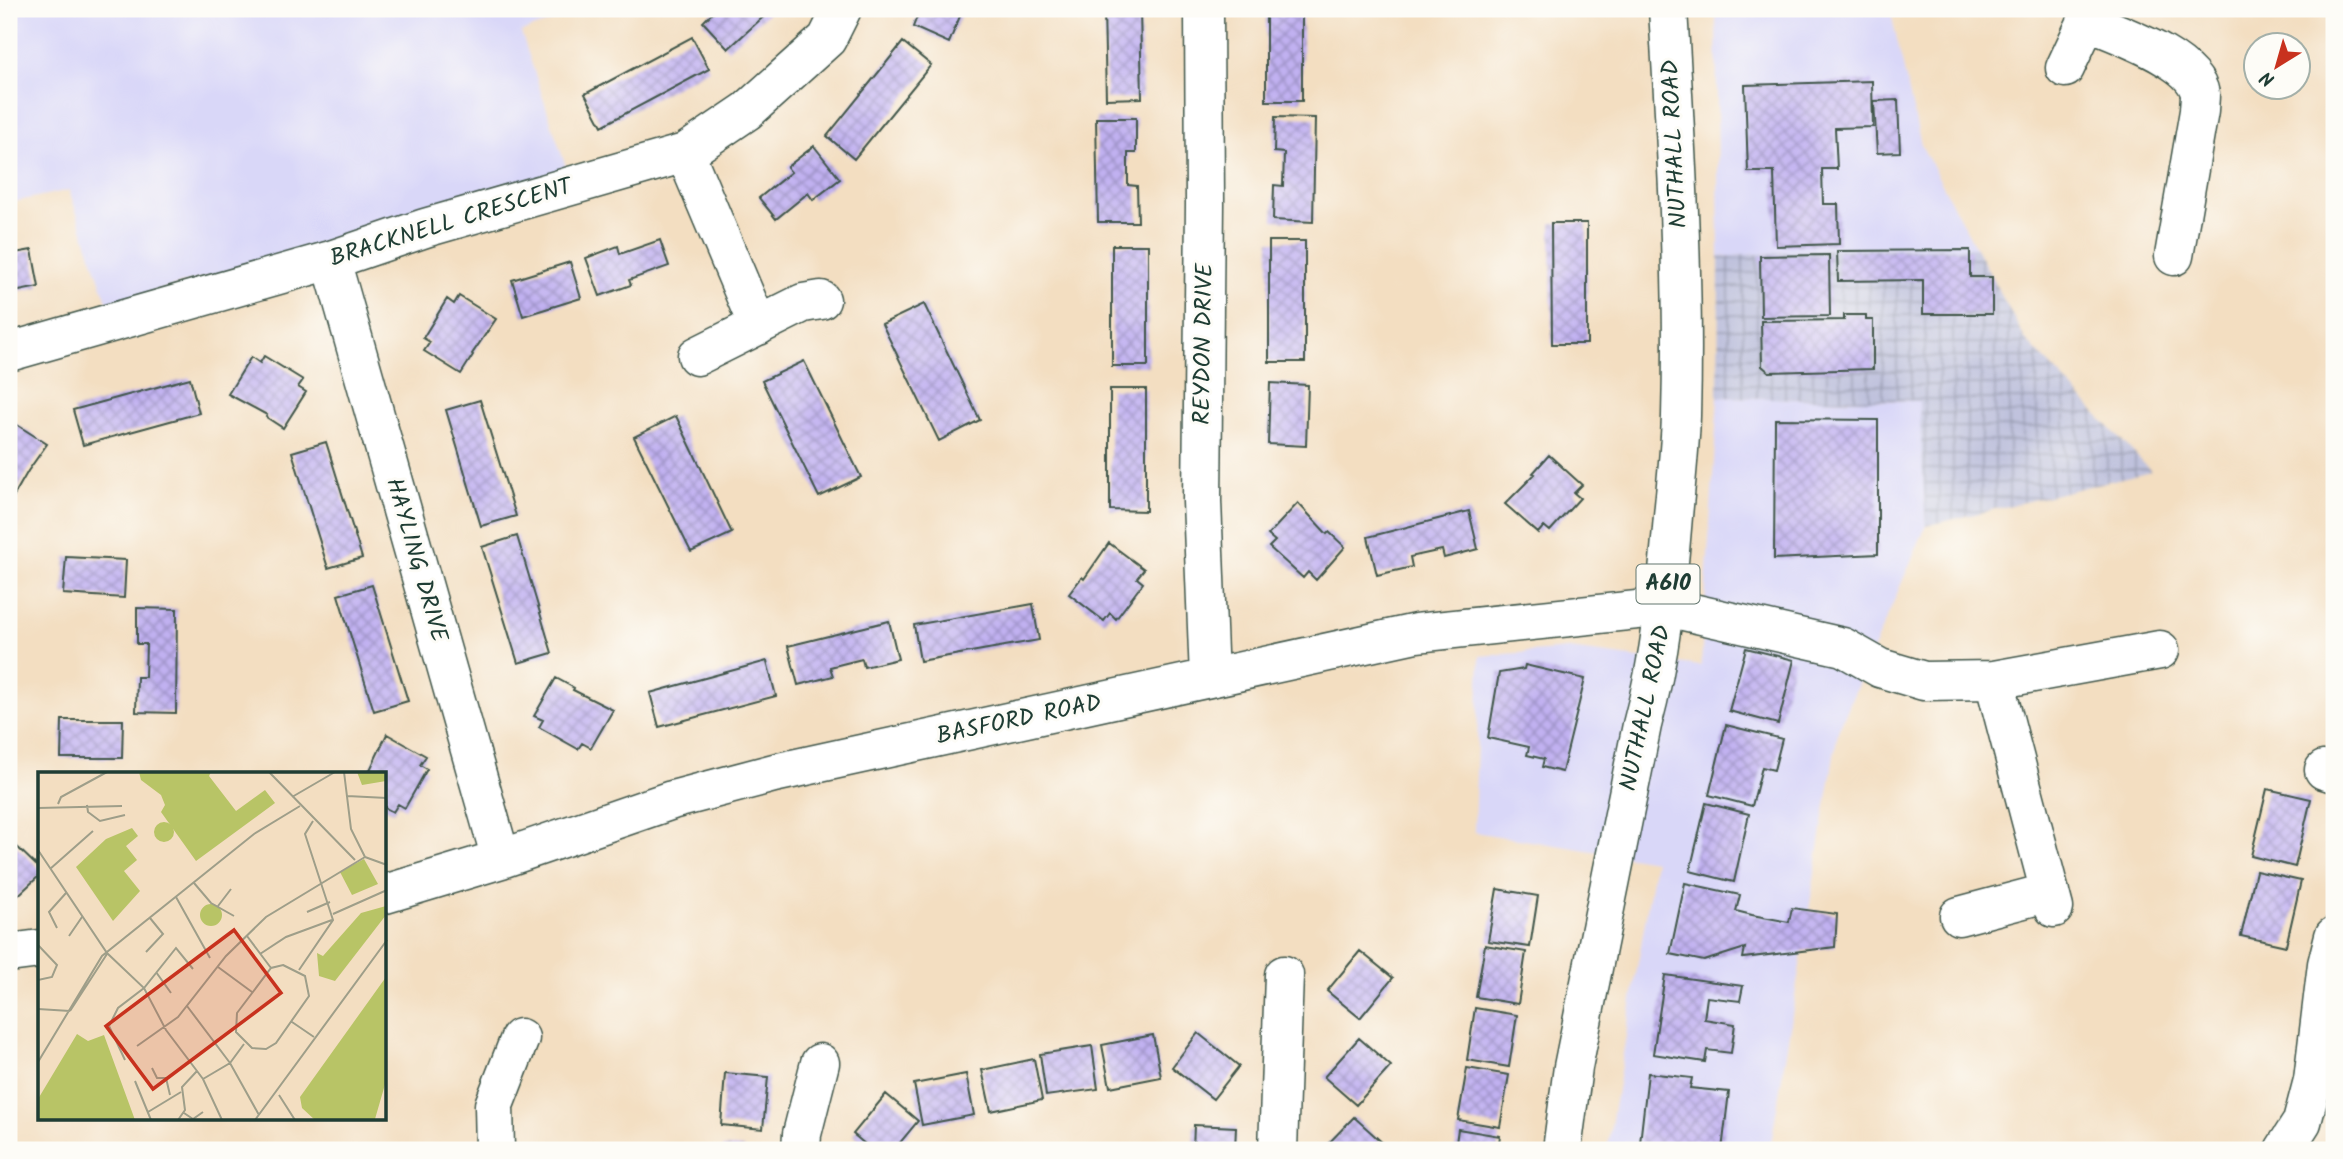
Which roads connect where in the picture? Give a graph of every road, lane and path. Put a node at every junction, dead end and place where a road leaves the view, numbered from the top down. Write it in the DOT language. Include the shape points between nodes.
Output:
graph roads {
  1 [pos="842,9"];
  2 [pos="1204,9"];
  3 [pos="1668,9"];
  4 [pos="2090,15"];
  5 [pos="2065,68"];
  6 [pos="685,153"];
  7 [pos="2174,256"];
  8 [pos="331,260"];
  9 [pos="821,300"];
  10 [pos="758,326"];
  11 [pos="9,352"];
  12 [pos="697,356"];
  13 [pos="1666,607"];
  14 [pos="2160,650"];
  15 [pos="1209,678"];
  16 [pos="1994,680"];
  17 [pos="501,859"];
  18 [pos="387,893"];
  19 [pos="1959,916"];
  20 [pos="2334,936"];
  21 [pos="38,949"];
  22 [pos="9,953"];
  23 [pos="1284,975"];
  24 [pos="520,1038"];
  25 [pos="820,1063"];
  26 [pos="495,1150"];
  27 [pos="801,1150"];
  28 [pos="1278,1150"];
  29 [pos="1562,1150"];
  30 [pos="2284,1150"];
  1 -- 6 [label="main road, BRACKNELL CRESCENT" via="827,40 747,111"];
  2 -- 15 [label="main road, REYDON DRIVE" via="1202,500"];
  3 -- 13 [label="main road, NUTHALL ROAD / A610" via="1681,227 1681,418"];
  4 -- 5 [label="main road"];
  4 -- 7 [label="main road" via="2174,61 2200,93"];
  6 -- 8 [label="main road, BRACKNELL CRESCENT"];
  6 -- 10 [label="main road"];
  8 -- 11 [label="main road, BRACKNELL CRESCENT"];
  8 -- 17 [label="main road, HAYLING DRIVE"];
  9 -- 10 [label="main road" via="803,303"];
  10 -- 12 [label="main road"];
  13 -- 15 [label="main road, BASFORD ROAD" via="1416,633"];
  13 -- 16 [label="main road, BASFORD ROAD" via="1843,647 1880,667 1924,681"];
  13 -- 29 [label="main road, NUTHALL ROAD / A610" via="1573,1067"];
  14 -- 16 [label="main road, BASFORD ROAD"];
  15 -- 17 [label="main road, BASFORD ROAD" via="774,773 672,800"];
  16 -- 19 [label="main road" via="2052,900"];
  17 -- 18 [label="main road, BASFORD ROAD"];
  20 -- 30 [label="main road" via="2313,1080 2302,1122"];
  21 -- 22 [label="main road"];
  23 -- 28 [label="main road"];
  24 -- 26 [label="main road" via="480,1102"];
  25 -- 27 [label="main road"];
}
